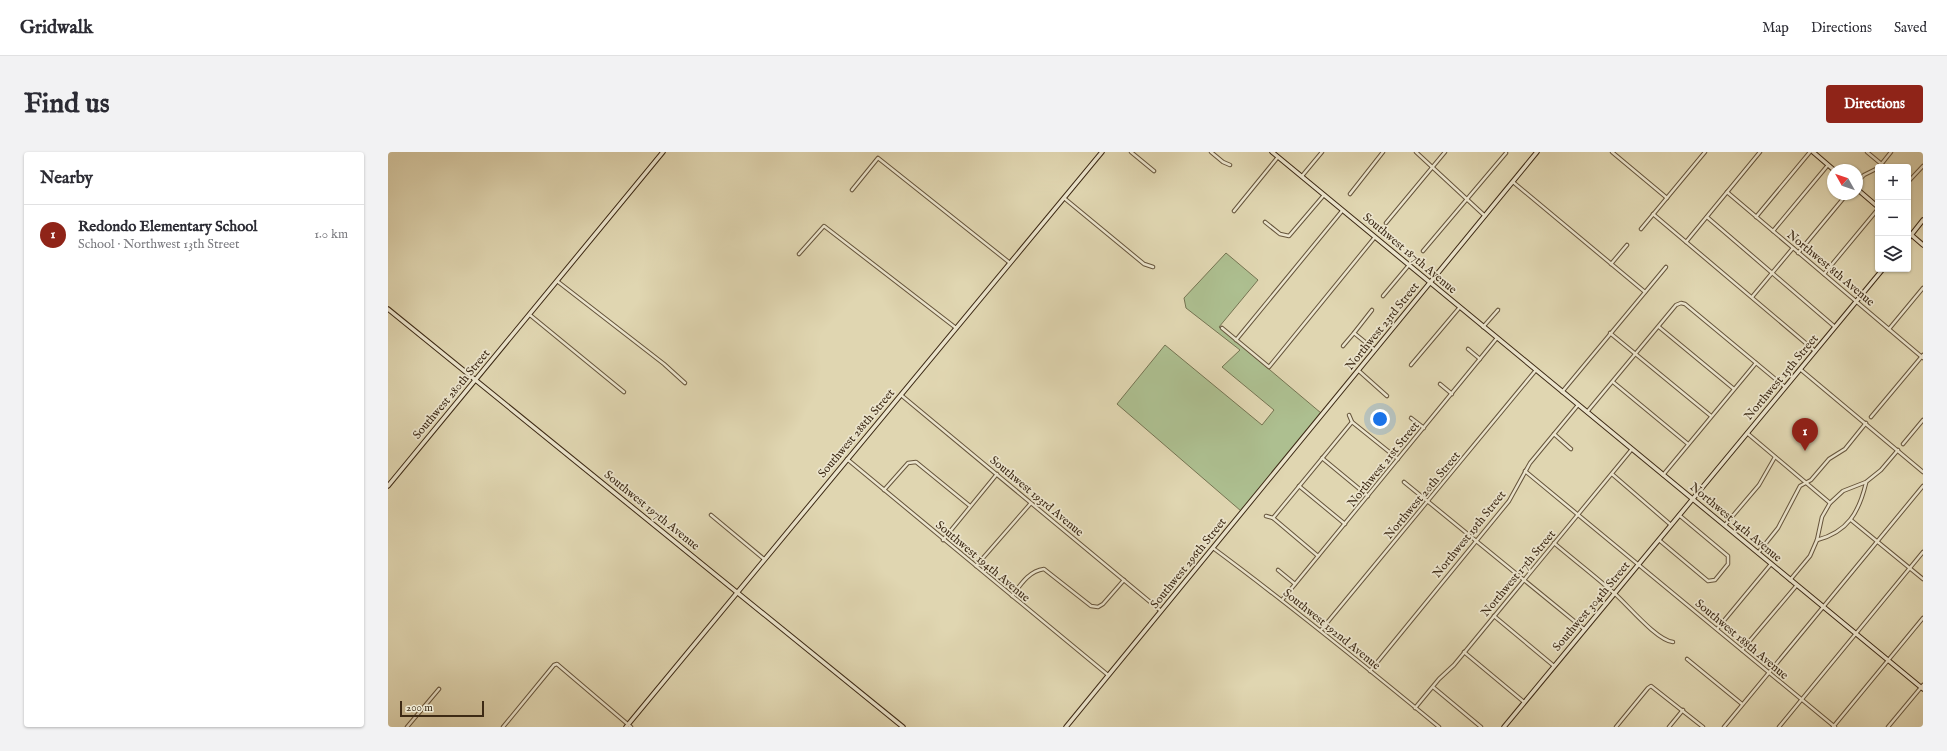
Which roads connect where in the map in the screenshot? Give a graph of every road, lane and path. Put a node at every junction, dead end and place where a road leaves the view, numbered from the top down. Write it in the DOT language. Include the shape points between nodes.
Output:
graph roads {
  1 [pos="663,152"];
  2 [pos="1102,152"];
  3 [pos="1131,152"];
  4 [pos="1211,152"];
  5 [pos="1272,152"];
  6 [pos="1322,152"];
  7 [pos="1382,152"];
  8 [pos="1416,152"];
  9 [pos="1445,152"];
  10 [pos="1537,152"];
  11 [pos="1612,152"];
  12 [pos="1705,152"];
  13 [pos="1760,152"];
  14 [pos="1811,152"];
  15 [pos="1868,152"];
  16 [pos="1891,152"];
  17 [pos="1506,153"];
  18 [pos="1278,157"];
  19 [pos="1827,164"];
  20 [pos="1882,164"];
  21 [pos="1230,165"];
  22 [pos="1433,166"];
  23 [pos="1827,166"];
  24 [pos="1923,166"];
  25 [pos="1875,170"];
  26 [pos="1154,171"];
  27 [pos="1302,176"];
  28 [pos="1863,176"];
  29 [pos="1911,179"];
  30 [pos="1513,182"];
  31 [pos="852,190"];
  32 [pos="1727,192"];
  33 [pos="1350,194"];
  34 [pos="1863,194"];
  35 [pos="1324,195"];
  36 [pos="1064,198"];
  37 [pos="1667,198"];
  38 [pos="1468,200"];
  39 [pos="1842,200"];
  40 [pos="1875,205"];
  41 [pos="1234,211"];
  42 [pos="1342,211"];
  43 [pos="1875,212"];
  44 [pos="1653,214"];
  45 [pos="1485,216"];
  46 [pos="1707,217"];
  47 [pos="1756,217"];
  48 [pos="1923,220"];
  49 [pos="1265,222"];
  50 [pos="1386,223"];
  51 [pos="1641,229"];
  52 [pos="1773,231"];
  53 [pos="1911,233"];
  54 [pos="1911,235"];
  55 [pos="1375,237"];
  56 [pos="1686,242"];
  57 [pos="1923,245"];
  58 [pos="1627,246"];
  59 [pos="1793,248"];
  60 [pos="1423,251"];
  61 [pos="1798,253"];
  62 [pos="798,254"];
  63 [pos="1010,263"];
  64 [pos="1611,264"];
  65 [pos="1409,265"];
  66 [pos="1153,267"];
  67 [pos="1666,267"];
  68 [pos="1881,272"];
  69 [pos="1772,273"];
  70 [pos="1824,274"];
  71 [pos="557,281"];
  72 [pos="1430,283"];
  73 [pos="1923,288"];
  74 [pos="1644,292"];
  75 [pos="1383,296"];
  76 [pos="1752,297"];
  77 [pos="1857,302"];
  78 [pos="1460,307"];
  79 [pos="388,309"];
  80 [pos="1372,310"];
  81 [pos="1498,310"];
  82 [pos="530,315"];
  83 [pos="1483,327"];
  84 [pos="1659,327"];
  85 [pos="1835,327"];
  86 [pos="956,328"];
  87 [pos="1222,328"];
  88 [pos="1889,329"];
  89 [pos="1354,333"];
  90 [pos="1610,334"];
  91 [pos="1497,338"];
  92 [pos="1236,340"];
  93 [pos="1343,346"];
  94 [pos="1468,350"];
  95 [pos="1375,351"];
  96 [pos="1815,351"];
  97 [pos="1636,354"];
  98 [pos="1922,356"];
  99 [pos="1480,359"];
  100 [pos="1756,363"];
  101 [pos="1411,365"];
  102 [pos="1800,369"];
  103 [pos="1536,370"];
  104 [pos="1359,371"];
  105 [pos="475,381"];
  106 [pos="1613,382"];
  107 [pos="685,383"];
  108 [pos="1440,384"];
  109 [pos="1785,387"];
  110 [pos="1734,389"];
  111 [pos="624,392"];
  112 [pos="1562,392"];
  113 [pos="901,394"];
  114 [pos="1452,394"];
  115 [pos="1387,396"];
  116 [pos="1578,405"];
  117 [pos="1325,412"];
  118 [pos="1587,412"];
  119 [pos="1349,415"];
  120 [pos="1712,416"];
  121 [pos="1871,417"];
  122 [pos="1411,418"];
  123 [pos="1923,420"];
  124 [pos="1352,422"];
  125 [pos="1866,423"];
  126 [pos="1424,428"];
  127 [pos="1747,433"];
  128 [pos="1554,434"];
  129 [pos="1688,444"];
  130 [pos="1903,444"];
  131 [pos="1571,449"];
  132 [pos="1632,449"];
  133 [pos="1898,450"];
  134 [pos="1775,456"];
  135 [pos="1322,458"];
  136 [pos="847,459"];
  137 [pos="1398,459"];
  138 [pos="1525,472"];
  139 [pos="1923,472"];
  140 [pos="996,474"];
  141 [pos="1612,474"];
  142 [pos="1663,475"];
  143 [pos="1404,482"];
  144 [pos="1806,482"];
  145 [pos="1866,482"];
  146 [pos="388,486"];
  147 [pos="1299,486"];
  148 [pos="1923,486"];
  149 [pos="884,490"];
  150 [pos="1368,496"];
  151 [pos="1693,498"];
  152 [pos="1428,502"];
  153 [pos="1031,503"];
  154 [pos="1830,503"];
  155 [pos="970,506"];
  156 [pos="711,515"];
  157 [pos="1578,515"];
  158 [pos="1679,515"];
  159 [pos="1266,516"];
  160 [pos="1273,518"];
  161 [pos="1851,520"];
  162 [pos="1345,524"];
  163 [pos="1670,525"];
  164 [pos="1725,525"];
  165 [pos="943,540"];
  166 [pos="1658,540"];
  167 [pos="1817,540"];
  168 [pos="1477,541"];
  169 [pos="1877,541"];
  170 [pos="1554,543"];
  171 [pos="1213,548"];
  172 [pos="1923,552"];
  173 [pos="1758,553"];
  174 [pos="1318,556"];
  175 [pos="764,559"];
  176 [pos="1639,564"];
  177 [pos="1771,564"];
  178 [pos="976,566"];
  179 [pos="1910,568"];
  180 [pos="1278,570"];
  181 [pos="1923,579"];
  182 [pos="1124,580"];
  183 [pos="1524,580"];
  184 [pos="1790,580"];
  185 [pos="1295,584"];
  186 [pos="1797,585"];
  187 [pos="737,592"];
  188 [pos="1614,593"];
  189 [pos="1012,596"];
  190 [pos="1282,600"];
  191 [pos="1823,607"];
  192 [pos="1162,611"];
  193 [pos="1494,616"];
  194 [pos="1923,618"];
  195 [pos="1584,629"];
  196 [pos="1717,629"];
  197 [pos="1321,630"];
  198 [pos="1856,634"];
  199 [pos="1673,642"];
  200 [pos="1742,650"];
  201 [pos="1464,652"];
  202 [pos="1687,659"];
  203 [pos="1889,660"];
  204 [pos="1554,666"];
  205 [pos="1370,671"];
  206 [pos="1769,672"];
  207 [pos="1109,676"];
  208 [pos="1433,687"];
  209 [pos="1922,687"];
  210 [pos="439,689"];
  211 [pos="1801,699"];
  212 [pos="1524,702"];
  213 [pos="1742,704"];
  214 [pos="1415,708"];
  215 [pos="1683,710"];
  216 [pos="628,726"];
  217 [pos="407,727"];
  218 [pos="503,727"];
  219 [pos="903,727"];
  220 [pos="1066,727"];
  221 [pos="1439,727"];
  222 [pos="1481,727"];
  223 [pos="1504,727"];
  224 [pos="1616,727"];
  225 [pos="1669,727"];
  226 [pos="1703,727"];
  227 [pos="1724,727"];
  228 [pos="1779,727"];
  229 [pos="1834,727"];
  230 [pos="1888,727"];
  1 -- 71 [label="street"];
  2 -- 36 [label="street, Southwest 288th Street"];
  3 -- 26 [label="street"];
  4 -- 21 [label="street"];
  5 -- 18 [label="street, Southwest 187th Avenue"];
  6 -- 27 [label="street"];
  7 -- 33 [label="street"];
  8 -- 22 [label="street"];
  9 -- 22 [label="street"];
  10 -- 30 [label="street"];
  11 -- 37 [label="street"];
  12 -- 37 [label="street"];
  13 -- 32 [label="street"];
  14 -- 19 [label="street"];
  14 -- 47 [label="street"];
  15 -- 20 [label="street"];
  16 -- 20 [label="street"];
  17 -- 38 [label="street"];
  18 -- 27 [label="street, Southwest 187th Avenue"];
  18 -- 41 [label="street"];
  22 -- 38 [label="street"];
  22 -- 50 [label="street"];
  23 -- 52 [label="street"];
  24 -- 29 [label="street"];
  25 -- 28 [label="street"];
  27 -- 35 [label="street, Southwest 187th Avenue"];
  30 -- 45 [label="street"];
  30 -- 64 [label="street"];
  31 -- 63 [label="street" via="878,158"];
  32 -- 46 [label="street"];
  32 -- 47 [label="street, Northwest 8th Avenue"];
  34 -- 40 [label="street"];
  35 -- 42 [label="street, Southwest 187th Avenue"];
  35 -- 49 [label="street" via="1292,234 1282,235"];
  36 -- 63 [label="street, Southwest 288th Street"];
  36 -- 66 [label="street" via="1144,264"];
  37 -- 44 [label="street"];
  38 -- 45 [label="street"];
  38 -- 60 [label="street"];
  39 -- 61 [label="street"];
  42 -- 55 [label="street, Southwest 187th Avenue"];
  42 -- 92 [label="street"];
  43 -- 70 [label="street"];
  44 -- 51 [label="street"];
  44 -- 56 [label="street"];
  45 -- 72 [label="street, Northwest 23rd Street"];
  46 -- 56 [label="street"];
  46 -- 69 [label="street"];
  47 -- 52 [label="street, Northwest 8th Avenue"];
  48 -- 53 [label="street"];
  52 -- 59 [label="street, Northwest 8th Avenue"];
  54 -- 57 [label="street"];
  55 -- 65 [label="street, Southwest 187th Avenue"];
  55 -- 92 [label="street" via="1269,368"];
  56 -- 76 [label="street"];
  58 -- 64 [label="street"];
  59 -- 61 [label="street, Northwest 8th Avenue"];
  59 -- 69 [label="street"];
  61 -- 70 [label="street, Northwest 8th Avenue"];
  62 -- 86 [label="street" via="824,226"];
  63 -- 86 [label="street, Southwest 288th Street"];
  64 -- 74 [label="street"];
  65 -- 72 [label="street, Southwest 187th Avenue"];
  65 -- 75 [label="street"];
  67 -- 74 [label="street"];
  68 -- 77 [label="street, Northwest 15th Street"];
  69 -- 76 [label="street"];
  69 -- 85 [label="street"];
  70 -- 77 [label="street, Northwest 8th Avenue"];
  71 -- 82 [label="street, Southwest 280th Street"];
  71 -- 107 [label="street"];
  72 -- 78 [label="street, Southwest 187th Avenue"];
  72 -- 95 [label="street, Northwest 23rd Street"];
  73 -- 88 [label="street"];
  74 -- 90 [label="street"];
  76 -- 96 [label="street"];
  77 -- 85 [label="street, Northwest 15th Street"];
  77 -- 88 [label="street, Northwest 8th Avenue"];
  78 -- 83 [label="street, Southwest 187th Avenue"];
  78 -- 101 [label="street"];
  79 -- 105 [label="street, Southwest 197th Avenue"];
  80 -- 89 [label="street"];
  81 -- 83 [label="street"];
  82 -- 105 [label="street, Southwest 280th Street"];
  82 -- 111 [label="street"];
  83 -- 91 [label="street, Southwest 187th Avenue"];
  84 -- 97 [label="street"];
  84 -- 100 [label="street" via="1676,305 1685,304"];
  84 -- 110 [label="street"];
  85 -- 96 [label="street, Northwest 15th Street"];
  86 -- 113 [label="street, Southwest 288th Street"];
  87 -- 92 [label="street"];
  88 -- 98 [label="street, Northwest 8th Avenue"];
  89 -- 93 [label="street"];
  89 -- 95 [label="street"];
  90 -- 97 [label="street"];
  90 -- 112 [label="street"];
  91 -- 99 [label="street, Northwest 21st Street"];
  91 -- 103 [label="street, Southwest 187th Avenue"];
  94 -- 99 [label="street"];
  95 -- 104 [label="street, Northwest 23rd Street"];
  96 -- 102 [label="street, Northwest 15th Street"];
  97 -- 106 [label="street"];
  97 -- 120 [label="street"];
  98 -- 121 [label="street"];
  99 -- 114 [label="street, Northwest 21st Street"];
  100 -- 109 [label="street"];
  100 -- 110 [label="street"];
  102 -- 109 [label="street, Northwest 15th Street"];
  102 -- 125 [label="street"];
  103 -- 112 [label="street, Northwest 14th Avenue"];
  103 -- 152 [label="street, Northwest 20th Street"];
  104 -- 115 [label="street"];
  104 -- 117 [label="street, Northwest 23rd Street"];
  105 -- 146 [label="street, Southwest 280th Street"];
  105 -- 187 [label="street, Southwest 197th Avenue"];
  106 -- 118 [label="street"];
  106 -- 129 [label="street"];
  108 -- 114 [label="street"];
  109 -- 127 [label="street, Northwest 15th Street"];
  110 -- 120 [label="street"];
  112 -- 116 [label="street, Northwest 14th Avenue"];
  113 -- 136 [label="street, Southwest 288th Street"];
  113 -- 140 [label="street, Southwest 193rd Avenue"];
  114 -- 126 [label="street, Northwest 21st Street"];
  116 -- 118 [label="street, Northwest 14th Avenue"];
  116 -- 128 [label="street, Northwest 19th Street"];
  117 -- 171 [label="street, Southwest 296th Street"];
  118 -- 132 [label="street, Northwest 14th Avenue"];
  119 -- 124 [label="street"];
  120 -- 129 [label="street"];
  122 -- 126 [label="street"];
  123 -- 130 [label="street"];
  124 -- 135 [label="street"];
  124 -- 137 [label="street"];
  125 -- 133 [label="street"];
  125 -- 144 [label="street" via="1845,449 1829,459 1811,480"];
  126 -- 137 [label="street, Northwest 21st Street"];
  127 -- 134 [label="street"];
  127 -- 151 [label="street, Northwest 15th Street"];
  128 -- 131 [label="street"];
  128 -- 138 [label="street, Northwest 19th Street"];
  129 -- 142 [label="street"];
  132 -- 141 [label="street, Northwest 17th Street"];
  132 -- 142 [label="street, Northwest 14th Avenue"];
  133 -- 139 [label="street"];
  133 -- 145 [label="street" via="1881,470"];
  134 -- 144 [label="street"];
  134 -- 164 [label="street" via="1759,484"];
  135 -- 147 [label="street"];
  135 -- 150 [label="street"];
  136 -- 149 [label="street, Southwest 194th Avenue"];
  136 -- 175 [label="street, Southwest 288th Street"];
  137 -- 150 [label="street, Northwest 21st Street"];
  138 -- 157 [label="street, Southwest 188th Avenue"];
  138 -- 168 [label="street, Northwest 19th Street" via="1510,501"];
  140 -- 153 [label="street, Southwest 193rd Avenue"];
  140 -- 155 [label="street"];
  141 -- 157 [label="street, Northwest 17th Street"];
  141 -- 163 [label="street"];
  142 -- 151 [label="street, Northwest 14th Avenue"];
  143 -- 152 [label="street"];
  144 -- 154 [label="street"];
  144 -- 173 [label="street" via="1800,486 1778,528"];
  145 -- 154 [label="street" via="1843,491"];
  145 -- 161 [label="street" via="1862,502"];
  147 -- 160 [label="street"];
  147 -- 162 [label="street"];
  148 -- 169 [label="street"];
  149 -- 155 [label="street" via="908,463 916,462"];
  149 -- 165 [label="street, Southwest 194th Avenue"];
  150 -- 162 [label="street, Northwest 21st Street"];
  151 -- 158 [label="street, Southwest 304th Street"];
  151 -- 164 [label="street, Northwest 14th Avenue"];
  152 -- 168 [label="street"];
  152 -- 197 [label="street, Northwest 20th Street"];
  153 -- 178 [label="street"];
  153 -- 182 [label="street, Southwest 193rd Avenue"];
  154 -- 167 [label="street" via="1822,517"];
  155 -- 165 [label="street"];
  156 -- 175 [label="street"];
  157 -- 170 [label="street, Northwest 17th Street"];
  157 -- 176 [label="street, Southwest 188th Avenue"];
  158 -- 163 [label="street, Southwest 304th Street"];
  158 -- 166 [label="street" via="1728,556 1728,564 1712,581 1708,581"];
  159 -- 160 [label="street"];
  160 -- 174 [label="street"];
  161 -- 167 [label="street" via="1832,535"];
  161 -- 169 [label="street"];
  162 -- 174 [label="street, Northwest 21st Street"];
  163 -- 166 [label="street, Southwest 304th Street"];
  164 -- 173 [label="street, Northwest 14th Avenue"];
  165 -- 178 [label="street, Southwest 194th Avenue"];
  166 -- 176 [label="street, Southwest 304th Street"];
  167 -- 184 [label="street" via="1810,556"];
  168 -- 183 [label="street"];
  168 -- 205 [label="street, Northwest 19th Street"];
  169 -- 179 [label="street"];
  169 -- 191 [label="street"];
  170 -- 183 [label="street, Northwest 17th Street"];
  170 -- 188 [label="street"];
  171 -- 190 [label="street, Southwest 192nd Avenue"];
  171 -- 192 [label="street, Southwest 296th Street"];
  172 -- 179 [label="street"];
  173 -- 177 [label="street, Northwest 14th Avenue"];
  174 -- 185 [label="street, Northwest 21st Street"];
  175 -- 187 [label="street, Southwest 288th Street"];
  176 -- 188 [label="street, Southwest 304th Street"];
  176 -- 196 [label="street, Southwest 188th Avenue"];
  177 -- 184 [label="street, Northwest 14th Avenue"];
  177 -- 196 [label="street"];
  178 -- 189 [label="street, Southwest 194th Avenue"];
  179 -- 181 [label="street"];
  179 -- 198 [label="street"];
  180 -- 185 [label="street"];
  182 -- 189 [label="street" via="1098,607 1091,606 1044,569 1030,574"];
  182 -- 192 [label="street, Southwest 193rd Avenue"];
  183 -- 193 [label="street, Northwest 17th Street"];
  183 -- 195 [label="street"];
  184 -- 186 [label="street, Northwest 14th Avenue"];
  185 -- 190 [label="street, Northwest 21st Street"];
  186 -- 191 [label="street, Northwest 14th Avenue"];
  186 -- 200 [label="street"];
  187 -- 216 [label="street, Southwest 288th Street"];
  187 -- 219 [label="street, Southwest 197th Avenue"];
  188 -- 195 [label="street, Southwest 304th Street"];
  188 -- 199 [label="street" via="1628,609 1668,641"];
  189 -- 207 [label="street, Southwest 194th Avenue"];
  190 -- 197 [label="street, Southwest 192nd Avenue"];
  191 -- 198 [label="street, Northwest 14th Avenue"];
  191 -- 206 [label="street"];
  192 -- 207 [label="street, Southwest 296th Street"];
  193 -- 201 [label="street, Northwest 17th Street"];
  193 -- 204 [label="street"];
  194 -- 203 [label="street"];
  195 -- 204 [label="street, Southwest 304th Street"];
  196 -- 200 [label="street, Southwest 188th Avenue"];
  197 -- 205 [label="street, Southwest 192nd Avenue"];
  198 -- 203 [label="street, Northwest 14th Avenue"];
  198 -- 211 [label="street"];
  200 -- 206 [label="street, Southwest 188th Avenue"];
  201 -- 208 [label="street, Northwest 17th Street"];
  201 -- 212 [label="street"];
  202 -- 213 [label="street"];
  203 -- 209 [label="street, Northwest 14th Avenue"];
  203 -- 229 [label="street"];
  204 -- 212 [label="street, Southwest 304th Street"];
  205 -- 214 [label="street, Southwest 192nd Avenue"];
  206 -- 211 [label="street, Southwest 188th Avenue"];
  206 -- 213 [label="street"];
  207 -- 220 [label="street, Southwest 296th Street"];
  208 -- 214 [label="street, Northwest 17th Street"];
  208 -- 222 [label="street"];
  209 -- 230 [label="street"];
  210 -- 217 [label="street"];
  211 -- 228 [label="street"];
  211 -- 229 [label="street, Southwest 188th Avenue"];
  212 -- 223 [label="street, Southwest 304th Street"];
  213 -- 227 [label="street"];
  214 -- 221 [label="street, Southwest 192nd Avenue"];
  215 -- 224 [label="street" via="1651,686"];
  215 -- 225 [label="street"];
  215 -- 226 [label="street"];
  216 -- 218 [label="street" via="558,664 554,665"];
}
